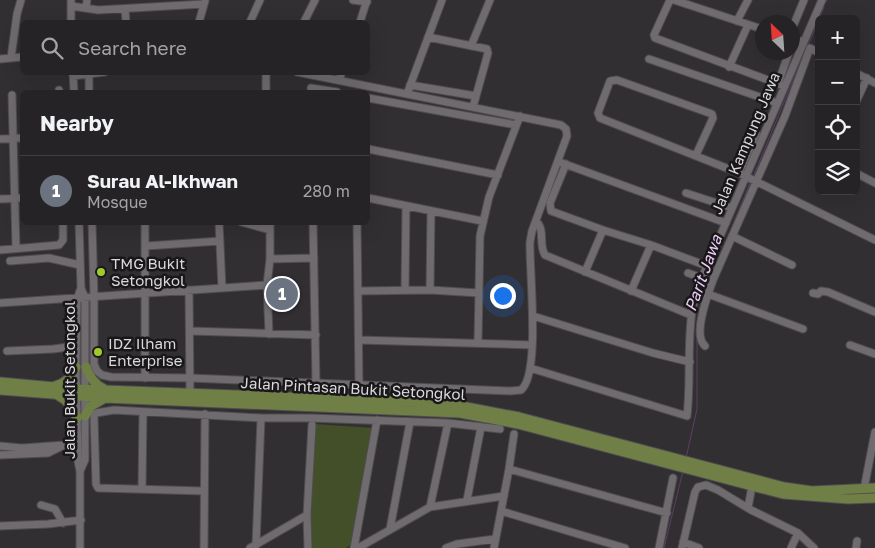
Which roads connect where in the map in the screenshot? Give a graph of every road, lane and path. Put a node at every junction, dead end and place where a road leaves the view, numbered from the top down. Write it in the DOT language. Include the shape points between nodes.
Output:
graph roads {
  1 [pos="21,0"];
  2 [pos="87,0"];
  3 [pos="110,0"];
  4 [pos="260,0"];
  5 [pos="315,0"];
  6 [pos="353,0"];
  7 [pos="442,0"];
  8 [pos="490,0"];
  9 [pos="670,0"];
  10 [pos="674,0"];
  11 [pos="748,0"];
  12 [pos="804,0"];
  13 [pos="822,0"];
  14 [pos="367,1"];
  15 [pos="205,2"];
  16 [pos="71,3"];
  17 [pos="86,8"];
  18 [pos="109,9"];
  19 [pos="125,9"];
  20 [pos="798,15"];
  21 [pos="71,20"];
  22 [pos="126,20"];
  23 [pos="200,20"];
  24 [pos="251,20"];
  25 [pos="305,20"];
  26 [pos="361,20"];
  27 [pos="737,21"];
  28 [pos="748,25"];
  29 [pos="755,27"];
  30 [pos="428,37"];
  31 [pos="800,41"];
  32 [pos="804,42"];
  33 [pos="471,46"];
  34 [pos="815,51"];
  35 [pos="20,57"];
  36 [pos="11,58"];
  37 [pos="0,59"];
  38 [pos="649,59"];
  39 [pos="786,60"];
  40 [pos="729,67"];
  41 [pos="73,75"];
  42 [pos="85,75"];
  43 [pos="266,75"];
  44 [pos="307,75"];
  45 [pos="341,75"];
  46 [pos="860,75"];
  47 [pos="310,76"];
  48 [pos="867,78"];
  49 [pos="339,80"];
  50 [pos="776,83"];
  51 [pos="875,83"];
  52 [pos="410,85"];
  53 [pos="784,86"];
  54 [pos="75,90"];
  55 [pos="76,90"];
  56 [pos="89,90"];
  57 [pos="266,90"];
  58 [pos="311,90"];
  59 [pos="860,93"];
  60 [pos="407,94"];
  61 [pos="12,95"];
  62 [pos="476,96"];
  63 [pos="370,98"];
  64 [pos="777,103"];
  65 [pos="473,107"];
  66 [pos="775,112"];
  67 [pos="520,116"];
  68 [pos="785,116"];
  69 [pos="516,125"];
  70 [pos="756,134"];
  71 [pos="13,138"];
  72 [pos="20,138"];
  73 [pos="0,139"];
  74 [pos="370,149"];
  75 [pos="696,155"];
  76 [pos="557,161"];
  77 [pos="566,164"];
  78 [pos="498,175"];
  79 [pos="860,175"];
  80 [pos="749,177"];
  81 [pos="875,182"];
  82 [pos="686,193"];
  83 [pos="19,198"];
  84 [pos="370,198"];
  85 [pos="0,199"];
  86 [pos="406,206"];
  87 [pos="732,208"];
  88 [pos="431,211"];
  89 [pos="482,221"];
  90 [pos="536,221"];
  91 [pos="726,223"];
  92 [pos="63,225"];
  93 [pos="79,225"];
  94 [pos="92,225"];
  95 [pos="145,225"];
  96 [pos="219,225"];
  97 [pos="313,225"];
  98 [pos="357,225"];
  99 [pos="270,226"];
  100 [pos="602,230"];
  101 [pos="732,236"];
  102 [pos="875,240"];
  103 [pos="220,241"];
  104 [pos="650,245"];
  105 [pos="146,246"];
  106 [pos="16,248"];
  107 [pos="0,250"];
  108 [pos="314,258"];
  109 [pos="270,259"];
  110 [pos="10,261"];
  111 [pos="80,265"];
  112 [pos="792,265"];
  113 [pos="707,266"];
  114 [pos="585,272"];
  115 [pos="688,273"];
  116 [pos="702,278"];
  117 [pos="268,285"];
  118 [pos="81,288"];
  119 [pos="222,288"];
  120 [pos="189,290"];
  121 [pos="405,290"];
  122 [pos="430,290"];
  123 [pos="358,291"];
  124 [pos="631,291"];
  125 [pos="144,293"];
  126 [pos="479,293"];
  127 [pos="813,293"];
  128 [pos="708,294"];
  129 [pos="94,297"];
  130 [pos="85,298"];
  131 [pos="77,299"];
  132 [pos="0,303"];
  133 [pos="875,312"];
  134 [pos="691,315"];
  135 [pos="533,316"];
  136 [pos="803,329"];
  137 [pos="190,331"];
  138 [pos="269,334"];
  139 [pos="316,335"];
  140 [pos="359,340"];
  141 [pos="478,343"];
  142 [pos="532,345"];
  143 [pos="850,345"];
  144 [pos="76,346"];
  145 [pos="706,346"];
  146 [pos="7,351"];
  147 [pos="875,354"];
  148 [pos="690,362"];
  149 [pos="76,367"];
  150 [pos="86,367"];
  151 [pos="530,368"];
  152 [pos="145,378"];
  153 [pos="0,382"];
  154 [pos="316,383"];
  155 [pos="359,384"];
  156 [pos="47,386"];
  157 [pos="190,386"];
  158 [pos="0,390"];
  159 [pos="81,393"];
  160 [pos="106,394"];
  161 [pos="58,395"];
  162 [pos="313,407"];
  163 [pos="143,412"];
  164 [pos="205,414"];
  165 [pos="85,417"];
  166 [pos="260,418"];
  167 [pos="312,420"];
  168 [pos="377,420"];
  169 [pos="410,422"];
  170 [pos="448,423"];
  171 [pos="481,426"];
  172 [pos="500,429"];
  173 [pos="875,432"];
  174 [pos="514,434"];
  175 [pos="77,443"];
  176 [pos="64,445"];
  177 [pos="0,446"];
  178 [pos="0,455"];
  179 [pos="678,463"];
  180 [pos="691,466"];
  181 [pos="510,469"];
  182 [pos="80,471"];
  183 [pos="673,478"];
  184 [pos="752,486"];
  185 [pos="875,488"];
  186 [pos="142,489"];
  187 [pos="864,489"];
  188 [pos="204,491"];
  189 [pos="504,496"];
  190 [pos="875,498"];
  191 [pos="466,500"];
  192 [pos="41,505"];
  193 [pos="430,507"];
  194 [pos="748,508"];
  195 [pos="501,511"];
  196 [pos="667,513"];
  197 [pos="307,515"];
  198 [pos="81,520"];
  199 [pos="63,523"];
  200 [pos="0,526"];
  201 [pos="390,529"];
  202 [pos="798,533"];
  203 [pos="495,538"];
  204 [pos="682,545"];
  205 [pos="253,546"];
  206 [pos="80,547"];
  207 [pos="204,548"];
  208 [pos="308,548"];
  209 [pos="356,548"];
  210 [pos="446,548"];
  211 [pos="494,548"];
  212 [pos="625,548"];
  213 [pos="659,548"];
  214 [pos="699,548"];
  215 [pos="791,548"];
  216 [pos="814,548"];
  1 -- 36 [label="street"];
  2 -- 17 [label="street"];
  3 -- 18 [label="street"];
  4 -- 24 [label="street"];
  5 -- 25 [label="street"];
  6 -- 14 [label="street"];
  7 -- 30 [label="street"];
  8 -- 33 [label="street"];
  9 -- 40 [label="street" via="655,38"];
  10 -- 27 [label="street"];
  11 -- 27 [label="street"];
  12 -- 20 [label="street"];
  13 -- 32 [label="street, Jalan Kampung Jawa"];
  14 -- 26 [label="street"];
  15 -- 19 [label="street"];
  15 -- 23 [label="street"];
  16 -- 17 [label="street"];
  16 -- 21 [label="street"];
  17 -- 18 [label="street"];
  18 -- 19 [label="street"];
  19 -- 22 [label="street"];
  27 -- 28 [label="street"];
  28 -- 29 [label="street"];
  28 -- 40 [label="street"];
  30 -- 33 [label="street"];
  30 -- 52 [label="street"];
  31 -- 32 [label="street"];
  32 -- 53 [label="street, Jalan Kampung Jawa"];
  33 -- 62 [label="street" via="488,51"];
  34 -- 68 [label="street, Jalan Kampung Jawa" via="810,48"];
  35 -- 36 [label="street"];
  36 -- 37 [label="street"];
  38 -- 64 [label="street"];
  39 -- 50 [label="street"];
  40 -- 50 [label="street"];
  41 -- 54 [label="street"];
  42 -- 55 [label="street"];
  42 -- 56 [label="street"];
  43 -- 57 [label="street"];
  44 -- 47 [label="street"];
  45 -- 49 [label="street"];
  46 -- 48 [label="street"];
  47 -- 49 [label="street"];
  47 -- 58 [label="street"];
  48 -- 51 [label="street"];
  48 -- 59 [label="street"];
  49 -- 60 [label="street"];
  50 -- 53 [label="street"];
  52 -- 60 [label="street"];
  52 -- 62 [label="street"];
  53 -- 64 [label="street, Jalan Kampung Jawa"];
  60 -- 65 [label="street"];
  61 -- 71 [label="street"];
  62 -- 65 [label="street"];
  63 -- 69 [label="street"];
  64 -- 66 [label="street, Jalan Kampung Jawa"];
  65 -- 67 [label="street"];
  66 -- 68 [label="street"];
  66 -- 80 [label="street, Jalan Kampung Jawa"];
  67 -- 69 [label="street"];
  67 -- 76 [label="street" via="566,129 567,136"];
  68 -- 80 [label="street, Jalan Kampung Jawa"];
  69 -- 78 [label="street"];
  70 -- 80 [label="street, Jalan Kampung Jawa"];
  71 -- 72 [label="street"];
  71 -- 73 [label="street"];
  71 -- 83 [label="street"];
  74 -- 78 [label="street"];
  75 -- 75 [label="street" via="602,120 598,115 610,81 614,79 712,114"];
  75 -- 80 [label="street"];
  76 -- 77 [label="street"];
  76 -- 90 [label="street"];
  77 -- 91 [label="street"];
  77 -- 100 [label="street" via="550,203 551,211"];
  78 -- 89 [label="street"];
  79 -- 81 [label="street"];
  80 -- 87 [label="street, Jalan Kampung Jawa"];
  80 -- 101 [label="street, Jalan Kampung Jawa"];
  80 -- 102 [label="street"];
  82 -- 87 [label="street"];
  83 -- 85 [label="street"];
  83 -- 106 [label="street"];
  84 -- 86 [label="street"];
  86 -- 88 [label="street"];
  86 -- 121 [label="street"];
  87 -- 91 [label="street, Jalan Kampung Jawa"];
  88 -- 89 [label="street"];
  88 -- 122 [label="street"];
  89 -- 126 [label="street"];
  90 -- 114 [label="street" via="541,227 545,255"];
  90 -- 135 [label="street" via="530,247"];
  91 -- 113 [label="street, Jalan Kampung Jawa"];
  92 -- 106 [label="street" via="63,236 58,245"];
  93 -- 111 [label="street, Jalan Bukit Setongkol"];
  94 -- 129 [label="street"];
  95 -- 105 [label="street"];
  96 -- 103 [label="street"];
  97 -- 108 [label="street"];
  98 -- 123 [label="street"];
  99 -- 109 [label="street"];
  100 -- 104 [label="street"];
  100 -- 114 [label="street"];
  101 -- 112 [label="street"];
  101 -- 128 [label="street, Jalan Kampung Jawa"];
  103 -- 105 [label="street"];
  103 -- 119 [label="street"];
  104 -- 113 [label="street"];
  104 -- 124 [label="street"];
  105 -- 125 [label="street"];
  106 -- 107 [label="street"];
  108 -- 109 [label="street"];
  108 -- 139 [label="street"];
  109 -- 117 [label="street"];
  110 -- 111 [label="street" via="49,258"];
  111 -- 118 [label="street, Jalan Bukit Setongkol"];
  113 -- 116 [label="street, Jalan Kampung Jawa"];
  114 -- 124 [label="street"];
  115 -- 116 [label="street"];
  116 -- 134 [label="street, Jalan Kampung Jawa"];
  117 -- 119 [label="street"];
  117 -- 138 [label="street"];
  118 -- 130 [label="street, Jalan Bukit Setongkol"];
  118 -- 131 [label="street, Jalan Bukit Setongkol"];
  119 -- 120 [label="street"];
  120 -- 125 [label="street"];
  120 -- 137 [label="street"];
  121 -- 122 [label="street"];
  121 -- 123 [label="street"];
  122 -- 126 [label="street"];
  123 -- 140 [label="street"];
  124 -- 134 [label="street"];
  125 -- 129 [label="street"];
  125 -- 152 [label="street"];
  126 -- 141 [label="street"];
  127 -- 133 [label="street" via="828,292"];
  128 -- 136 [label="street"];
  128 -- 145 [label="street, Jalan Kampung Jawa" via="701,329 701,340"];
  129 -- 130 [label="street"];
  129 -- 152 [label="street" via="94,364 97,371 102,375"];
  130 -- 131 [label="street"];
  130 -- 150 [label="street, Jalan Bukit Setongkol"];
  131 -- 132 [label="street"];
  131 -- 144 [label="street, Jalan Bukit Setongkol"];
  134 -- 148 [label="street, Jalan Kampung Jawa"];
  135 -- 142 [label="street"];
  135 -- 148 [label="street"];
  137 -- 138 [label="street"];
  137 -- 157 [label="street"];
  138 -- 139 [label="street"];
  139 -- 154 [label="street"];
  140 -- 141 [label="street"];
  140 -- 155 [label="street"];
  141 -- 142 [label="street"];
  142 -- 151 [label="street"];
  143 -- 147 [label="street"];
  144 -- 146 [label="street"];
  144 -- 149 [label="street, Jalan Bukit Setongkol"];
  148 -- 151 [label="street, Jalan Kampung Jawa" via="687,416"];
  149 -- 156 [label="main road" via="65,382"];
  149 -- 159 [label="street, Jalan Bukit Setongkol"];
  150 -- 159 [label="street, Jalan Bukit Setongkol"];
  150 -- 160 [label="main road" via="90,377"];
  151 -- 155 [label="street" via="527,382 516,391"];
  152 -- 157 [label="street"];
  153 -- 156 [label="main road, Jalan Pintasan Bukit Setongkol"];
  154 -- 155 [label="street"];
  154 -- 157 [label="street"];
  156 -- 159 [label="main road, Jalan Pintasan Bukit Setongkol"];
  157 -- 160 [label="main road, Jalan Pintasan Bukit Setongkol"];
  157 -- 179 [label="main road, Jalan Pintasan Bukit Setongkol" via="461,406 518,417"];
  158 -- 161 [label="main road, Jalan Pintasan Bukit Setongkol"];
  159 -- 160 [label="main road, Jalan Pintasan Bukit Setongkol"];
  159 -- 161 [label="main road, Jalan Pintasan Bukit Setongkol"];
  159 -- 165 [label="street, Jalan Bukit Setongkol"];
  160 -- 162 [label="main road, Jalan Pintasan Bukit Setongkol"];
  160 -- 165 [label="main road" via="91,406"];
  161 -- 165 [label="main road"];
  162 -- 167 [label="street"];
  162 -- 179 [label="main road, Jalan Pintasan Bukit Setongkol" via="460,412"];
  163 -- 164 [label="street"];
  163 -- 165 [label="street" via="107,410"];
  163 -- 186 [label="street"];
  164 -- 166 [label="street"];
  164 -- 188 [label="street"];
  165 -- 175 [label="street, Jalan Bukit Setongkol"];
  165 -- 182 [label="street, Jalan Bukit Setongkol" via="86,460"];
  165 -- 186 [label="street" via="98,488"];
  166 -- 167 [label="street"];
  166 -- 205 [label="street"];
  167 -- 168 [label="street"];
  167 -- 197 [label="street"];
  168 -- 169 [label="street"];
  168 -- 209 [label="street"];
  169 -- 170 [label="street"];
  169 -- 201 [label="street"];
  170 -- 171 [label="street"];
  170 -- 193 [label="street"];
  171 -- 172 [label="street"];
  171 -- 191 [label="street"];
  173 -- 187 [label="street"];
  174 -- 181 [label="street"];
  175 -- 176 [label="street"];
  175 -- 182 [label="street, Jalan Bukit Setongkol"];
  176 -- 177 [label="street"];
  176 -- 178 [label="street" via="48,453"];
  179 -- 180 [label="main road, Jalan Pintasan Bukit Setongkol"];
  180 -- 184 [label="main road, Jalan Pintasan Bukit Setongkol"];
  180 -- 187 [label="main road, Jalan Pintasan Bukit Setongkol" via="812,491"];
  181 -- 189 [label="street"];
  181 -- 196 [label="street"];
  182 -- 198 [label="street, Jalan Bukit Setongkol"];
  183 -- 196 [label="street"];
  184 -- 190 [label="main road, Jalan Pintasan Bukit Setongkol" via="783,494"];
  184 -- 194 [label="street"];
  185 -- 187 [label="main road, Jalan Pintasan Bukit Setongkol"];
  186 -- 188 [label="street"];
  188 -- 207 [label="street"];
  189 -- 191 [label="street"];
  189 -- 195 [label="street"];
  191 -- 193 [label="street"];
  192 -- 199 [label="street" via="55,509"];
  193 -- 201 [label="street"];
  194 -- 202 [label="street"];
  194 -- 204 [label="street" via="718,490 706,485 698,487"];
  195 -- 203 [label="street"];
  195 -- 212 [label="street"];
  196 -- 213 [label="street"];
  197 -- 205 [label="street"];
  197 -- 208 [label="street"];
  198 -- 199 [label="street"];
  198 -- 206 [label="street, Jalan Bukit Setongkol"];
  199 -- 200 [label="street"];
  201 -- 209 [label="street"];
  202 -- 215 [label="street"];
  202 -- 216 [label="street"];
  203 -- 210 [label="street"];
  203 -- 211 [label="street"];
  204 -- 214 [label="street"];
}
